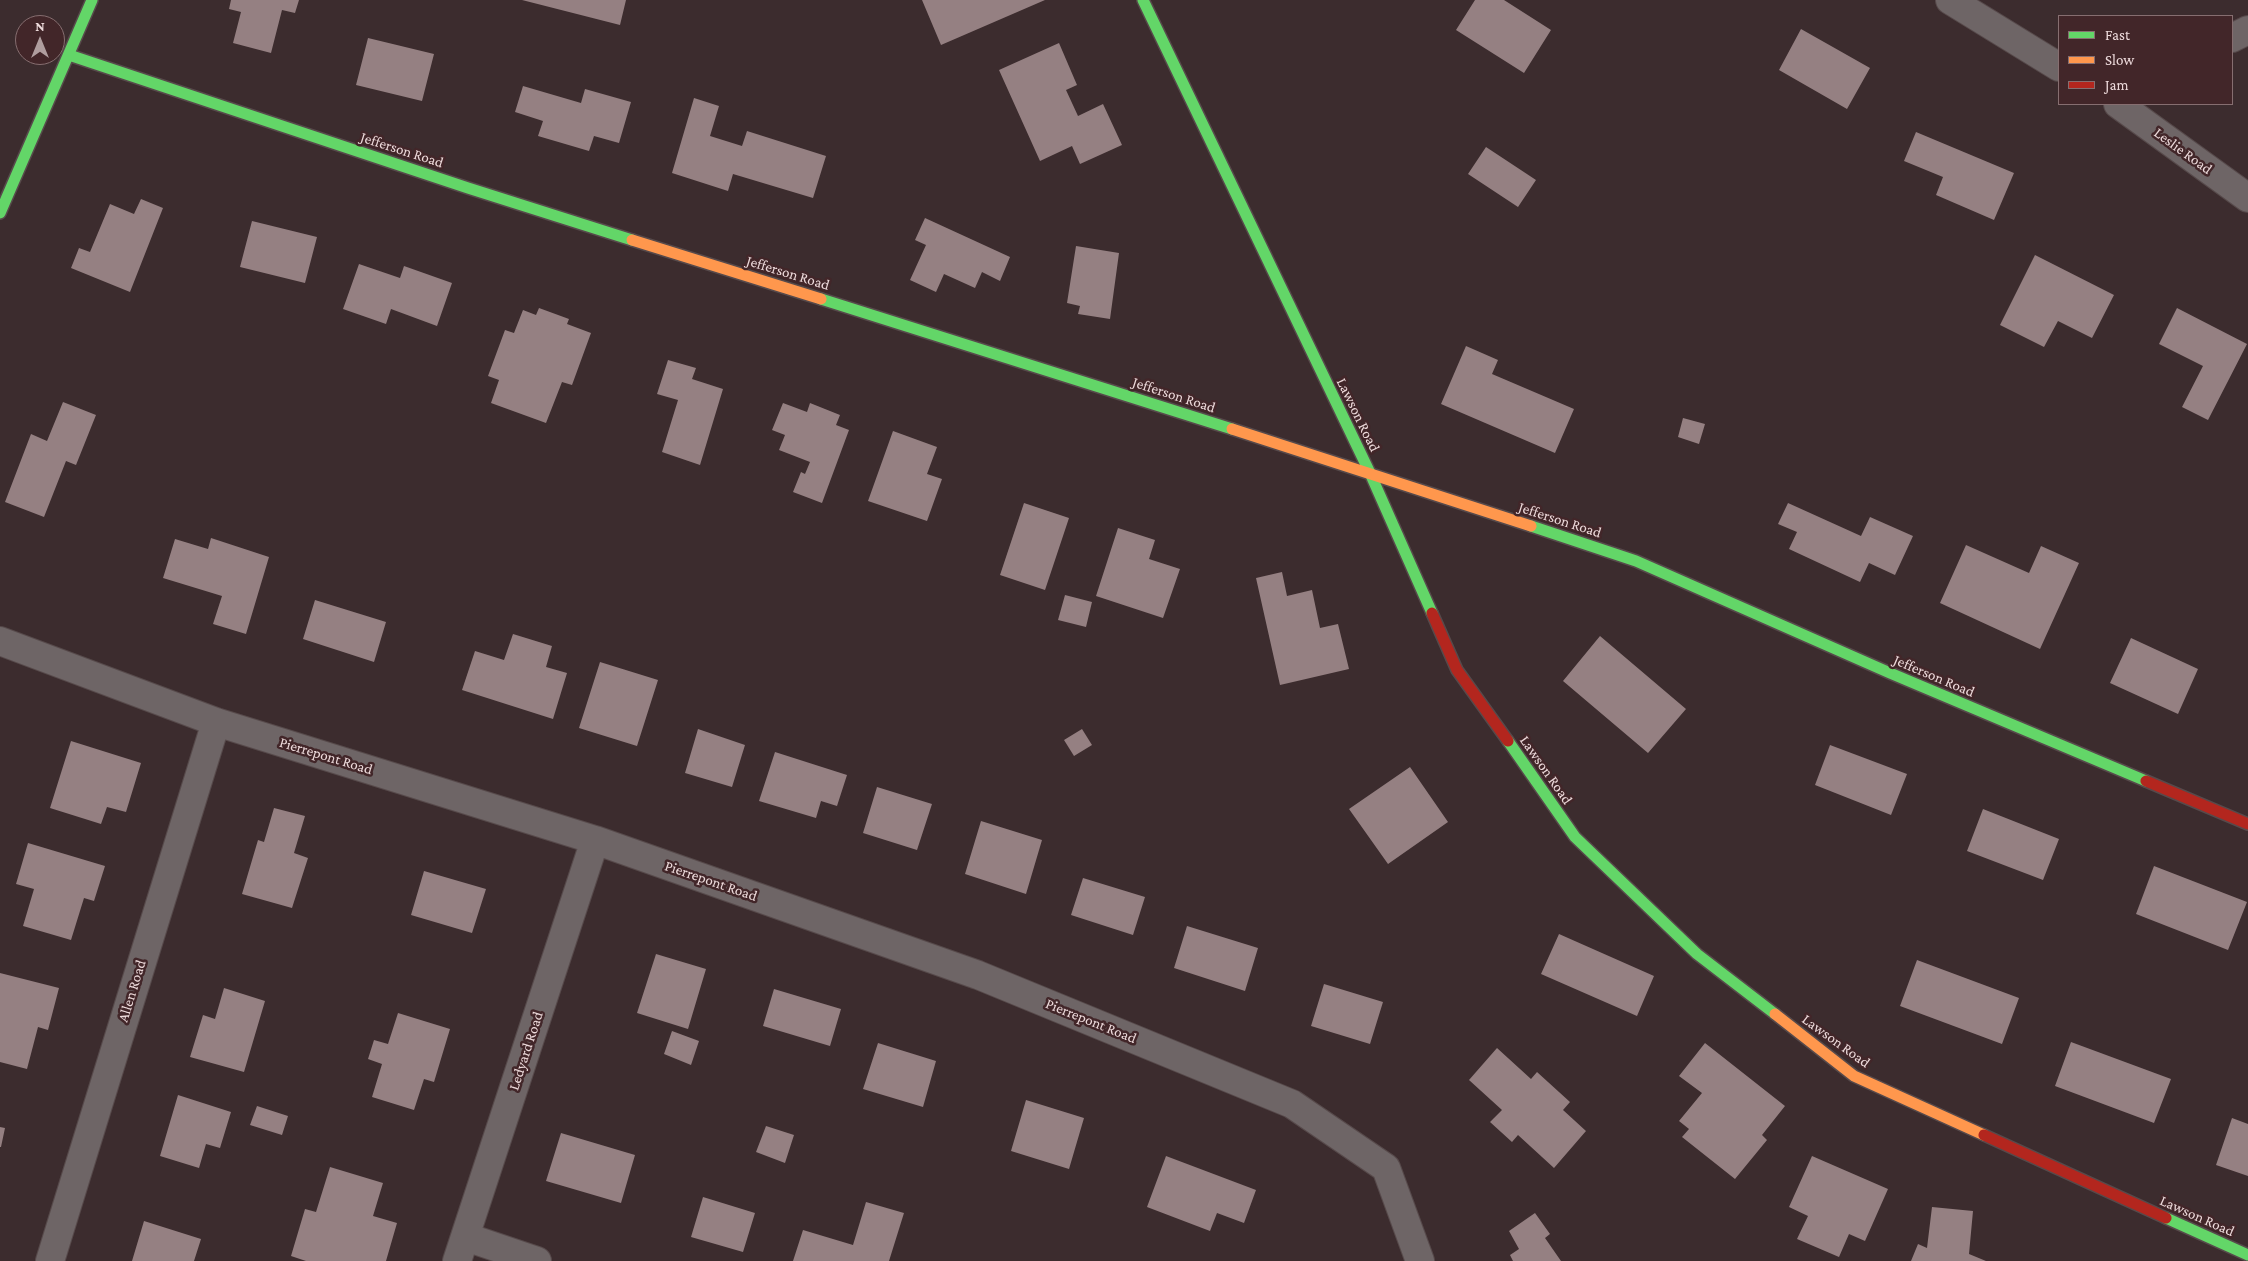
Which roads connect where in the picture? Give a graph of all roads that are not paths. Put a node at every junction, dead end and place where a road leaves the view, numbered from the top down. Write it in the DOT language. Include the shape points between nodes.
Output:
graph roads {
  1 [pos="92,0"];
  2 [pos="1143,0"];
  3 [pos="1950,0"];
  4 [pos="2248,30"];
  5 [pos="2233,38"];
  6 [pos="69,54"];
  7 [pos="2058,66"];
  8 [pos="2119,105"];
  9 [pos="2248,198"];
  10 [pos="0,213"];
  11 [pos="1370,474"];
  12 [pos="0,641"];
  13 [pos="216,722"];
  14 [pos="2248,824"];
  15 [pos="594,840"];
  16 [pos="462,1249"];
  17 [pos="2248,1255"];
  18 [pos="50,1261"];
  19 [pos="537,1261"];
  20 [pos="1420,1261"];
  1 -- 6 [label="street"];
  2 -- 11 [label="street, Lawson Road"];
  3 -- 7 [label="street"];
  4 -- 5 [label="street"];
  6 -- 10 [label="street"];
  6 -- 11 [label="street, Jefferson Road" via="468,188"];
  8 -- 9 [label="street, Leslie Road"];
  11 -- 14 [label="street, Jefferson Road" via="1636,560 1890,673"];
  11 -- 17 [label="street, Lawson Road" via="1458,670 1575,837 1697,954 1854,1076"];
  12 -- 13 [label="street, Pierrepont Road"];
  13 -- 15 [label="street, Pierrepont Road"];
  13 -- 18 [label="street, Allen Road"];
  15 -- 16 [label="street, Ledyard Road"];
  15 -- 20 [label="street, Pierrepont Road" via="978,975 1292,1104 1386,1168"];
  16 -- 19 [label="street"];
}
